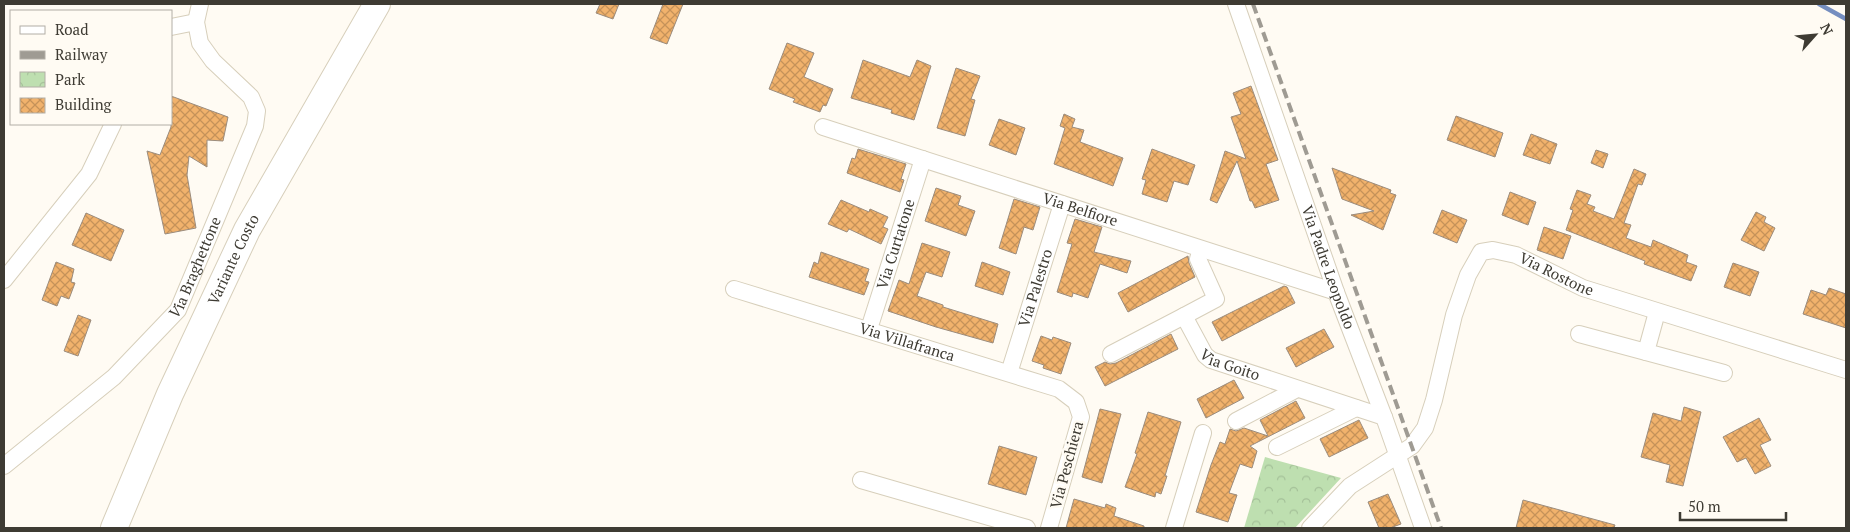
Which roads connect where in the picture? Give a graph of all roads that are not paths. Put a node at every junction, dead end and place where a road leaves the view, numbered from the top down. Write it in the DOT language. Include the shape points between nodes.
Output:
graph roads {
  1 [pos="200,4"];
  2 [pos="377,4"];
  3 [pos="1236,4"];
  4 [pos="196,22"];
  5 [pos="172,27"];
  6 [pos="113,125"];
  7 [pos="823,127"];
  8 [pos="923,159"];
  9 [pos="1062,204"];
  10 [pos="1200,249"];
  11 [pos="4,280"];
  12 [pos="734,289"];
  13 [pos="1336,292"];
  14 [pos="1657,312"];
  15 [pos="1184,316"];
  16 [pos="869,329"];
  17 [pos="1579,334"];
  18 [pos="1646,352"];
  19 [pos="1111,354"];
  20 [pos="1846,370"];
  21 [pos="1009,373"];
  22 [pos="1724,373"];
  23 [pos="1297,389"];
  24 [pos="1076,402"];
  25 [pos="1356,408"];
  26 [pos="1384,417"];
  27 [pos="1236,421"];
  28 [pos="1203,433"];
  29 [pos="1278,447"];
  30 [pos="1397,456"];
  31 [pos="4,466"];
  32 [pos="861,480"];
  33 [pos="114,528"];
  34 [pos="1028,528"];
  35 [pos="1049,528"];
  36 [pos="1174,528"];
  37 [pos="1310,528"];
  38 [pos="1423,528"];
  1 -- 4 [label="street, Via Braghettone"];
  2 -- 33 [label="highway, Variante Costo" via="247,230 170,394"];
  3 -- 13 [label="street, Via Padre Leopoldo"];
  4 -- 5 [label="street"];
  4 -- 31 [label="street, Via Braghettone" via="200,43 212,61 251,97 257,111 255,126 178,310 114,376"];
  6 -- 11 [label="street" via="89,174"];
  7 -- 8 [label="street, Via Belfiore"];
  8 -- 9 [label="street, Via Belfiore"];
  8 -- 16 [label="street, Via Curtatone"];
  9 -- 10 [label="street, Via Belfiore"];
  9 -- 21 [label="street, Via Palestro"];
  10 -- 13 [label="street, Via Belfiore"];
  10 -- 15 [label="street" via="1198,259 1216,299"];
  12 -- 16 [label="street, Via Villafranca"];
  13 -- 26 [label="street, Via Padre Leopoldo"];
  14 -- 18 [label="street"];
  14 -- 20 [label="street, Via Rostone"];
  14 -- 30 [label="street, Via Rostone" via="1583,288 1516,255 1493,250 1482,252 1468,275 1454,315 1425,428 1412,446"];
  15 -- 19 [label="street"];
  15 -- 23 [label="street, Via Goito" via="1211,360"];
  16 -- 21 [label="street, Via Villafranca"];
  17 -- 18 [label="street"];
  18 -- 22 [label="street"];
  21 -- 24 [label="street, Via Villafranca" via="1059,388"];
  23 -- 25 [label="street, Via Goito"];
  23 -- 27 [label="street"];
  24 -- 35 [label="street, Via Peschiera" via="1081,417"];
  25 -- 26 [label="street, Via Goito"];
  25 -- 29 [label="street"];
  26 -- 30 [label="street, Via Padre Leopoldo"];
  28 -- 36 [label="street"];
  30 -- 37 [label="street" via="1350,486"];
  30 -- 38 [label="street, Via Padre Leopoldo"];
  32 -- 34 [label="street"];
}
